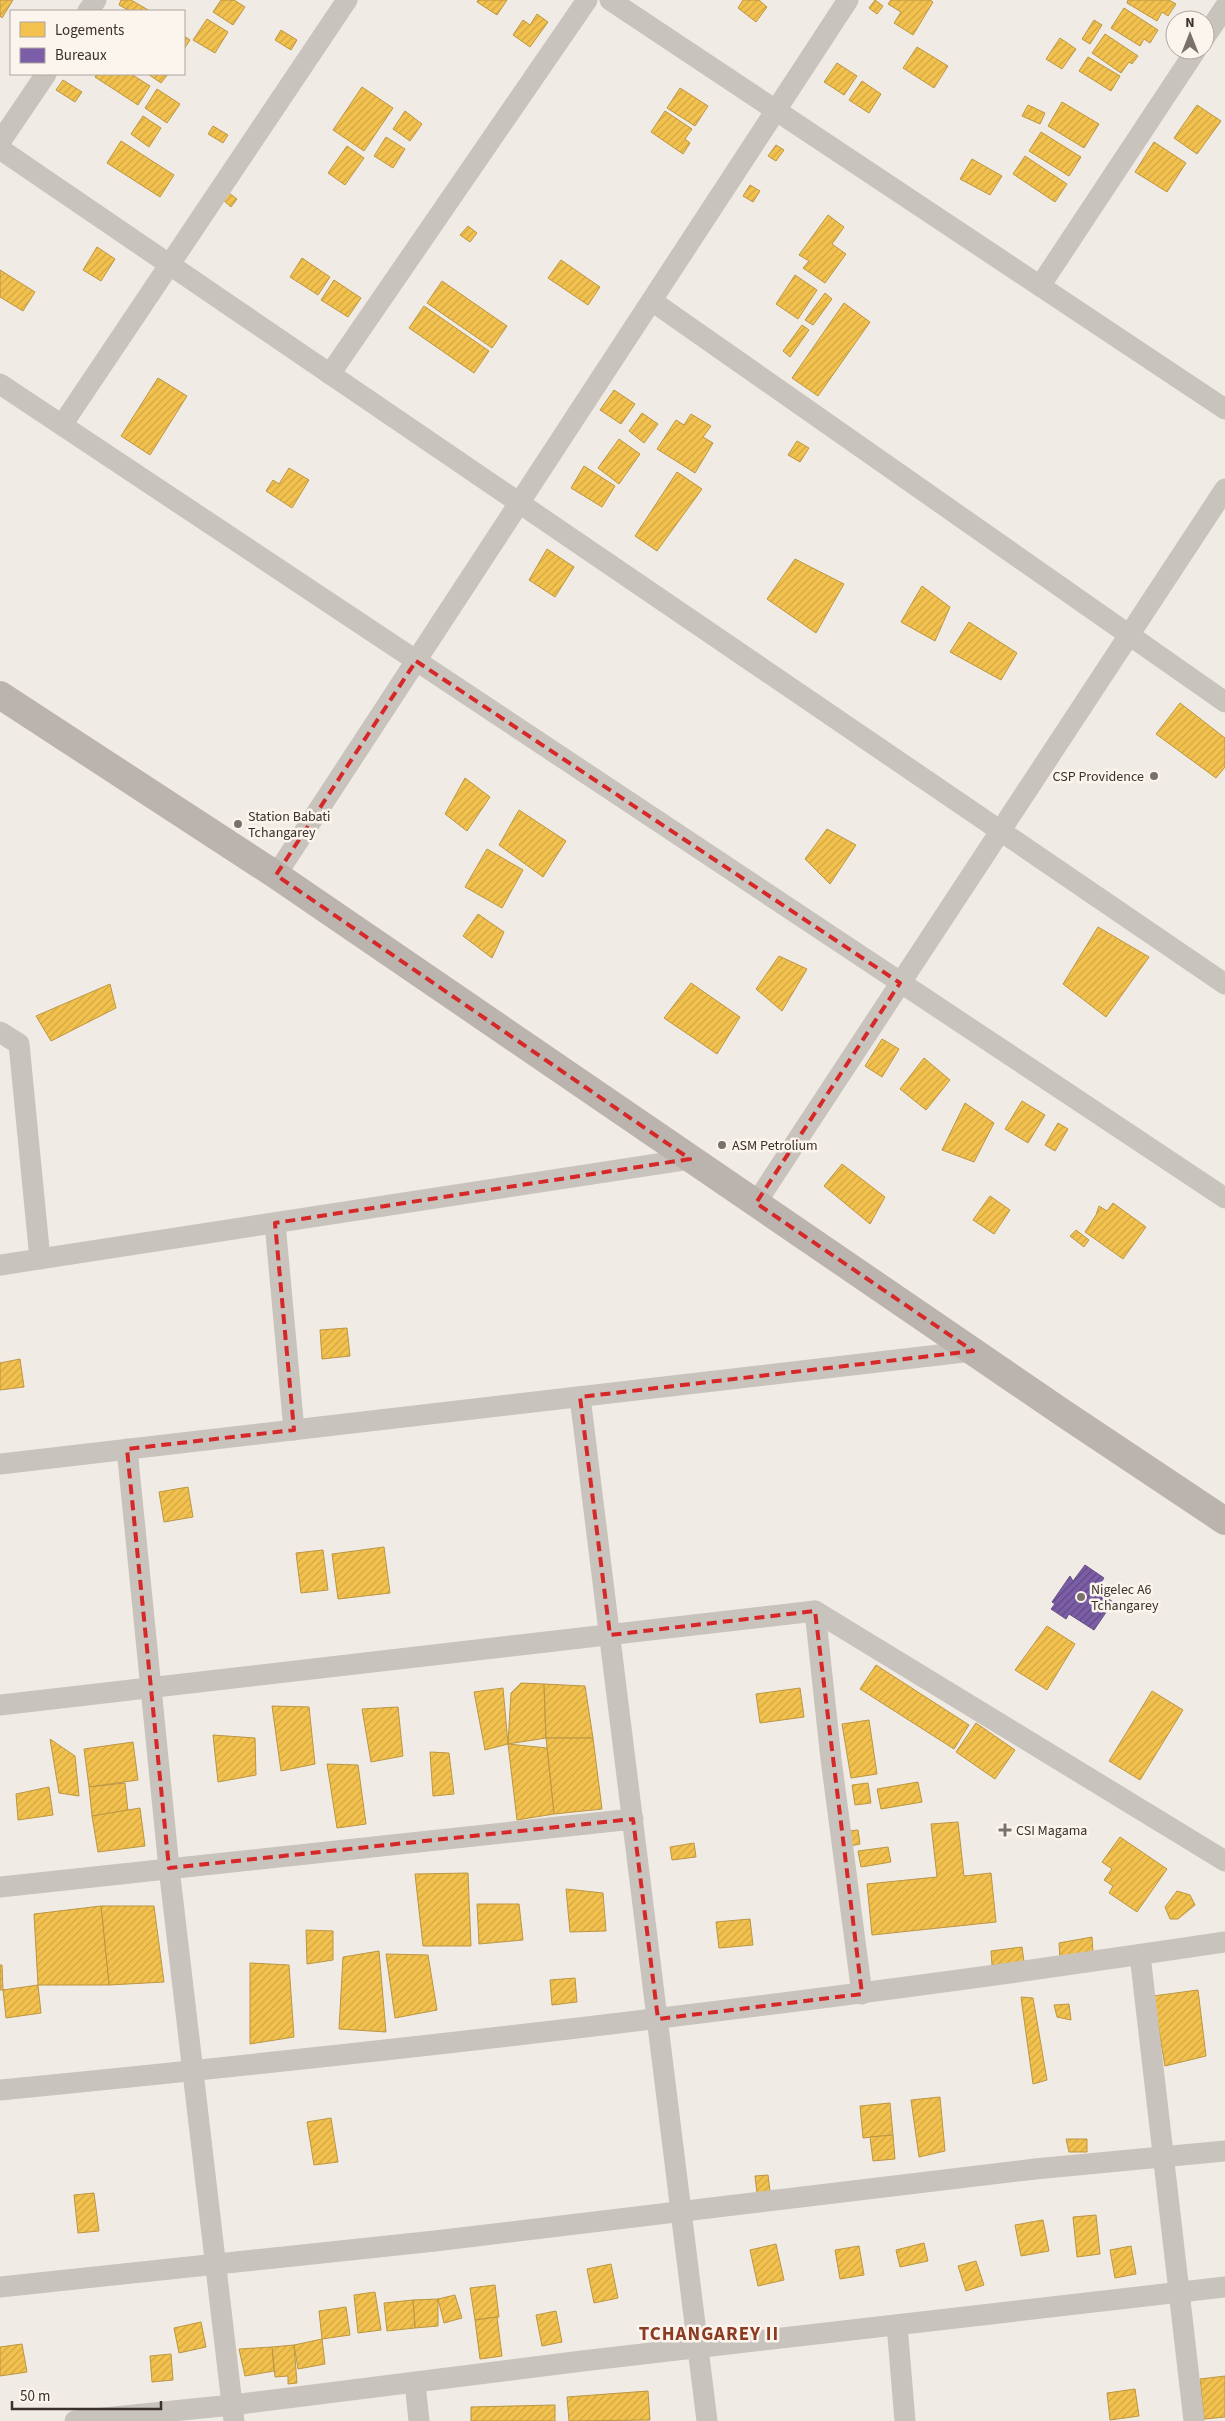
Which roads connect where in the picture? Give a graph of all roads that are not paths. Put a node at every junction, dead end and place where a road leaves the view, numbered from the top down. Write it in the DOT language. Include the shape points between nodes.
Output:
graph roads {
  1 [pos="347,0"];
  2 [pos="587,0"];
  3 [pos="610,0"];
  4 [pos="848,0"];
  5 [pos="1225,7"];
  6 [pos="1215,22"];
  7 [pos="1189,60"];
  8 [pos="45,75"];
  9 [pos="776,110"];
  10 [pos="0,142"];
  11 [pos="0,149"];
  12 [pos="169,264"];
  13 [pos="1040,286"];
  14 [pos="652,301"];
  15 [pos="330,374"];
  16 [pos="0,384"];
  17 [pos="1225,409"];
  18 [pos="62,425"];
  19 [pos="1225,489"];
  20 [pos="520,503"];
  21 [pos="1129,635"];
  22 [pos="416,661"];
  23 [pos="0,695"];
  24 [pos="1225,702"];
  25 [pos="1000,831"];
  26 [pos="276,876"];
  27 [pos="900,983"];
  28 [pos="1225,984"];
  29 [pos="0,1032"];
  30 [pos="9,1047"];
  31 [pos="690,1159"];
  32 [pos="1225,1198"];
  33 [pos="756,1203"];
  34 [pos="274,1223"];
  35 [pos="40,1259"];
  36 [pos="0,1265"];
  37 [pos="973,1351"];
  38 [pos="580,1396"];
  39 [pos="294,1430"];
  40 [pos="127,1450"];
  41 [pos="0,1464"];
  42 [pos="1225,1521"];
  43 [pos="815,1611"];
  44 [pos="610,1634"];
  45 [pos="151,1688"];
  46 [pos="0,1705"];
  47 [pos="633,1819"];
  48 [pos="1225,1861"];
  49 [pos="169,1868"];
  50 [pos="0,1887"];
  51 [pos="1225,1942"];
  52 [pos="1140,1955"];
  53 [pos="862,1994"];
  54 [pos="658,2019"];
  55 [pos="192,2071"];
  56 [pos="0,2090"];
  57 [pos="1225,2151"];
  58 [pos="1164,2159"];
  59 [pos="682,2210"];
  60 [pos="215,2263"];
  61 [pos="0,2287"];
  62 [pos="1225,2287"];
  63 [pos="1179,2292"];
  64 [pos="897,2325"];
  65 [pos="698,2348"];
  66 [pos="415,2383"];
  67 [pos="233,2413"];
  68 [pos="81,2421"];
  69 [pos="419,2421"];
  70 [pos="708,2421"];
  71 [pos="905,2421"];
  72 [pos="1194,2421"];
  1 -- 12 [label="street"];
  2 -- 15 [label="street"];
  3 -- 9 [label="street"];
  4 -- 9 [label="street"];
  5 -- 6 [label="street"];
  7 -- 13 [label="street"];
  8 -- 10 [label="street"];
  9 -- 13 [label="street"];
  9 -- 14 [label="street"];
  11 -- 12 [label="street"];
  12 -- 15 [label="street"];
  12 -- 18 [label="street"];
  13 -- 17 [label="street"];
  14 -- 20 [label="street"];
  14 -- 21 [label="street"];
  15 -- 20 [label="street"];
  16 -- 18 [label="street"];
  18 -- 22 [label="street"];
  19 -- 21 [label="street"];
  20 -- 22 [label="street"];
  20 -- 25 [label="street"];
  21 -- 24 [label="street"];
  21 -- 25 [label="street"];
  22 -- 26 [label="street"];
  22 -- 27 [label="street"];
  23 -- 26 [label="main road"];
  25 -- 27 [label="street"];
  25 -- 28 [label="street"];
  26 -- 31 [label="main road"];
  27 -- 32 [label="street"];
  27 -- 33 [label="street"];
  29 -- 30 [label="street"];
  30 -- 35 [label="street"];
  31 -- 33 [label="main road"];
  31 -- 34 [label="street"];
  33 -- 37 [label="main road"];
  34 -- 35 [label="street"];
  34 -- 39 [label="street"];
  35 -- 36 [label="street"];
  37 -- 38 [label="street"];
  37 -- 42 [label="main road"];
  38 -- 39 [label="street"];
  38 -- 44 [label="street"];
  39 -- 40 [label="street"];
  40 -- 41 [label="street"];
  40 -- 45 [label="street"];
  43 -- 44 [label="street"];
  43 -- 48 [label="street"];
  43 -- 53 [label="street"];
  44 -- 45 [label="street"];
  44 -- 47 [label="street"];
  45 -- 46 [label="street"];
  45 -- 49 [label="street"];
  47 -- 49 [label="street"];
  47 -- 54 [label="street"];
  49 -- 50 [label="street"];
  49 -- 55 [label="street"];
  51 -- 52 [label="street"];
  52 -- 53 [label="street"];
  52 -- 58 [label="street"];
  53 -- 54 [label="street"];
  54 -- 55 [label="street"];
  54 -- 59 [label="street"];
  55 -- 56 [label="street"];
  55 -- 60 [label="street"];
  57 -- 58 [label="street"];
  58 -- 59 [label="street" via="1035,2169"];
  58 -- 63 [label="street"];
  59 -- 60 [label="street" via="435,2241"];
  59 -- 65 [label="street"];
  60 -- 61 [label="street"];
  60 -- 67 [label="street"];
  62 -- 63 [label="street"];
  63 -- 64 [label="street"];
  63 -- 72 [label="street"];
  64 -- 65 [label="street"];
  64 -- 71 [label="street"];
  65 -- 66 [label="street"];
  65 -- 70 [label="street"];
  66 -- 67 [label="street"];
  66 -- 69 [label="street"];
  67 -- 68 [label="street"];
}
